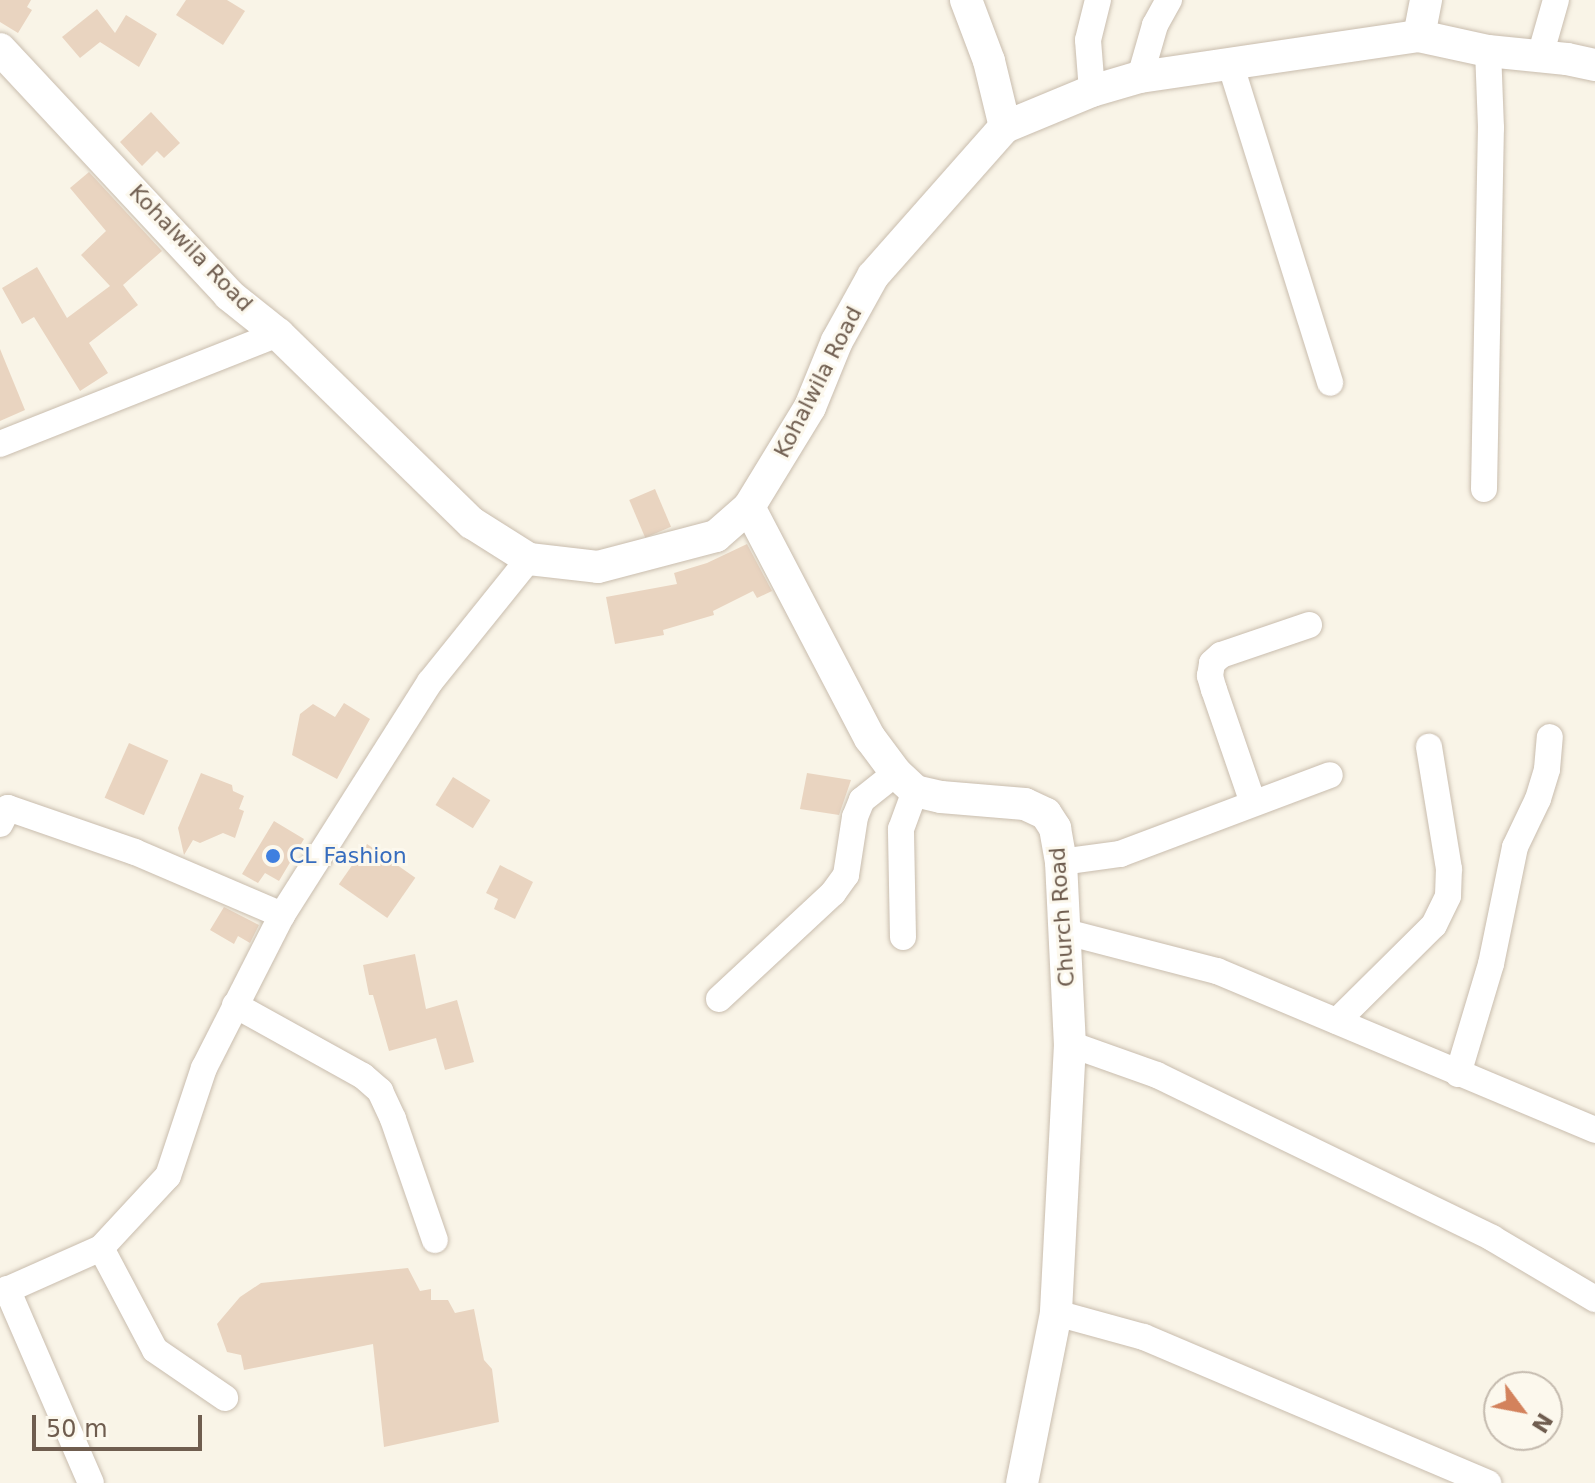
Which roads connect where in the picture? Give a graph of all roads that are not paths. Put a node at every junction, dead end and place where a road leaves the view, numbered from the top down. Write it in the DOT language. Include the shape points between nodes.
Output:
graph roads {
  1 [pos="966,0"];
  2 [pos="1098,0"];
  3 [pos="1169,0"];
  4 [pos="1426,0"];
  5 [pos="1556,0"];
  6 [pos="1419,36"];
  7 [pos="0,49"];
  8 [pos="1488,51"];
  9 [pos="1540,56"];
  10 [pos="1230,63"];
  11 [pos="1595,65"];
  12 [pos="1140,77"];
  13 [pos="1092,91"];
  14 [pos="1005,127"];
  15 [pos="278,334"];
  16 [pos="1330,383"];
  17 [pos="0,444"];
  18 [pos="1484,489"];
  19 [pos="749,507"];
  20 [pos="529,559"];
  21 [pos="1309,625"];
  22 [pos="1550,737"];
  23 [pos="1429,747"];
  24 [pos="1330,775"];
  25 [pos="905,782"];
  26 [pos="1253,803"];
  27 [pos="0,824"];
  28 [pos="1061,862"];
  29 [pos="282,915"];
  30 [pos="1066,932"];
  31 [pos="903,937"];
  32 [pos="719,999"];
  33 [pos="235,1005"];
  34 [pos="1337,1021"];
  35 [pos="1070,1044"];
  36 [pos="1458,1074"];
  37 [pos="1595,1130"];
  38 [pos="435,1240"];
  39 [pos="101,1248"];
  40 [pos="4,1291"];
  41 [pos="1595,1299"];
  42 [pos="1056,1313"];
  43 [pos="225,1398"];
  44 [pos="91,1483"];
  45 [pos="1022,1483"];
  46 [pos="1488,1483"];
  1 -- 14 [label="street" via="989,61"];
  2 -- 13 [label="street" via="1088,40"];
  3 -- 12 [label="street" via="1155,25"];
  4 -- 6 [label="street"];
  5 -- 9 [label="street"];
  6 -- 8 [label="street, Kohalwila Road"];
  6 -- 10 [label="street, Kohalwila Road"];
  7 -- 15 [label="street, Kohalwila Road" via="229,295"];
  8 -- 9 [label="street, Kohalwila Road"];
  8 -- 18 [label="street"];
  9 -- 11 [label="street, Kohalwila Road"];
  10 -- 12 [label="street, Kohalwila Road"];
  10 -- 16 [label="street"];
  12 -- 13 [label="street, Kohalwila Road"];
  13 -- 14 [label="street, Kohalwila Road"];
  14 -- 19 [label="street, Kohalwila Road" via="873,276 837,341 810,407"];
  15 -- 17 [label="street"];
  15 -- 20 [label="street, Kohalwila Road" via="472,523"];
  19 -- 20 [label="street, Kohalwila Road" via="716,536 666,552 598,567"];
  19 -- 25 [label="street" via="870,738"];
  20 -- 29 [label="street" via="430,682"];
  21 -- 26 [label="street" via="1221,655 1212,663 1214,690"];
  22 -- 36 [label="street" via="1547,769 1515,847 1491,964"];
  23 -- 34 [label="street" via="1449,869 1448,896 1434,925"];
  24 -- 26 [label="street"];
  25 -- 28 [label="street, Church Road" via="941,797 1025,804 1046,814 1055,828"];
  25 -- 31 [label="street"];
  25 -- 32 [label="street" via="862,800 846,875"];
  26 -- 28 [label="street" via="1120,854"];
  27 -- 29 [label="street" via="8,808 135,852"];
  28 -- 30 [label="street, Church Road"];
  29 -- 33 [label="street"];
  30 -- 34 [label="street" via="1217,971"];
  30 -- 35 [label="street, Church Road"];
  33 -- 38 [label="street" via="363,1076 380,1091"];
  33 -- 39 [label="street" via="204,1068 168,1176"];
  34 -- 36 [label="street"];
  35 -- 41 [label="street" via="1157,1075 1492,1238"];
  35 -- 42 [label="street, Church Road"];
  36 -- 37 [label="street"];
  39 -- 40 [label="street"];
  39 -- 43 [label="street" via="155,1350"];
  40 -- 44 [label="street"];
  42 -- 45 [label="street, Church Road"];
  42 -- 46 [label="street" via="1144,1337"];
}
